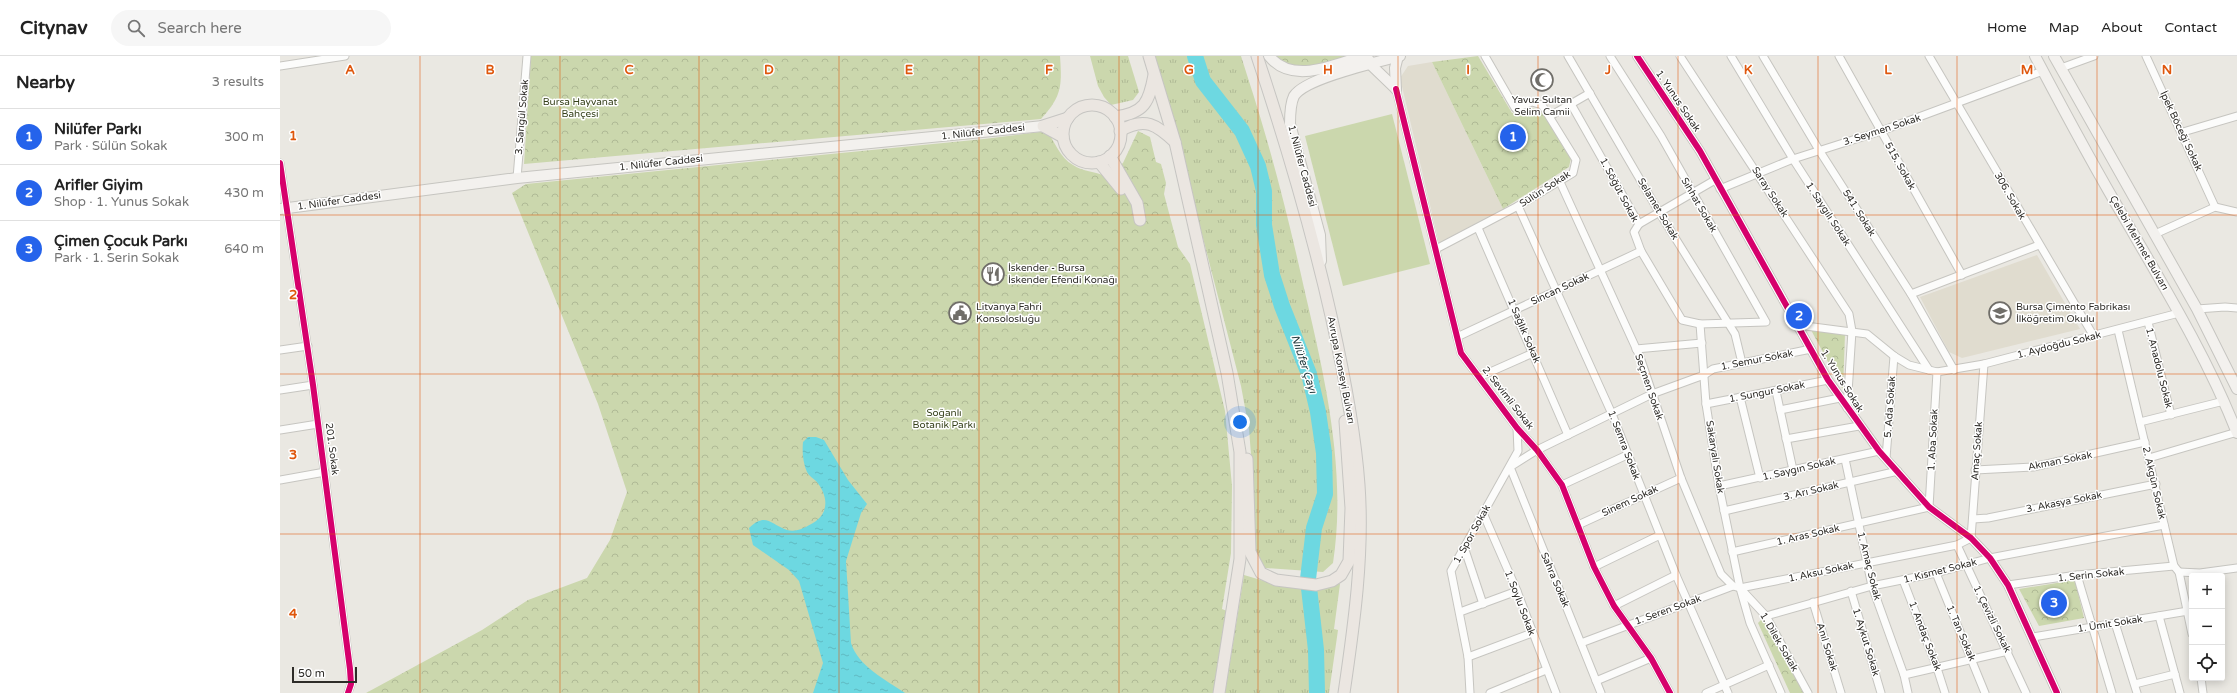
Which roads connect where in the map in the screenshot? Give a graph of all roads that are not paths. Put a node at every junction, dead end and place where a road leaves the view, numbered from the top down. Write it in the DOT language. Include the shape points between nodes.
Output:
graph roads {
  1 [pos="345,56"];
  2 [pos="527,56"];
  3 [pos="1149,56"];
  4 [pos="1257,56"];
  5 [pos="1269,56"];
  6 [pos="1363,56"];
  7 [pos="1399,56"];
  8 [pos="1485,56"];
  9 [pos="1568,56"];
  10 [pos="1610,56"];
  11 [pos="1637,56"];
  12 [pos="1680,56"];
  13 [pos="1731,56"];
  14 [pos="1763,56"];
  15 [pos="1839,56"];
  16 [pos="1929,56"];
  17 [pos="2035,56"];
  18 [pos="2054,56"];
  19 [pos="2094,56"];
  20 [pos="2146,56"];
  21 [pos="1369,60"];
  22 [pos="280,66"];
  23 [pos="2061,68"];
  24 [pos="2043,71"];
  25 [pos="1155,72"];
  26 [pos="1396,89"];
  27 [pos="1590,93"];
  28 [pos="1571,104"];
  29 [pos="1957,104"];
  30 [pos="1550,116"];
  31 [pos="2237,116"];
  32 [pos="1115,117"];
  33 [pos="1068,118"];
  34 [pos="1043,126"];
  35 [pos="1120,131"];
  36 [pos="1881,131"];
  37 [pos="2183,132"];
  38 [pos="1063,137"];
  39 [pos="1175,142"];
  40 [pos="1819,150"];
  41 [pos="1110,156"];
  42 [pos="1793,159"];
  43 [pos="1099,162"];
  44 [pos="280,163"];
  45 [pos="1757,172"];
  46 [pos="517,178"];
  47 [pos="1715,180"];
  48 [pos="1560,182"];
  49 [pos="1720,189"];
  50 [pos="1692,193"];
  51 [pos="1518,206"];
  52 [pos="2215,207"];
  53 [pos="283,208"];
  54 [pos="1659,212"];
  55 [pos="2237,212"];
  56 [pos="1639,224"];
  57 [pos="1478,228"];
  58 [pos="2155,234"];
  59 [pos="2039,245"];
  60 [pos="1436,249"];
  61 [pos="1641,251"];
  62 [pos="1600,270"];
  63 [pos="1962,275"];
  64 [pos="1323,279"];
  65 [pos="1556,290"];
  66 [pos="1911,294"];
  67 [pos="2237,308"];
  68 [pos="2197,309"];
  69 [pos="1514,310"];
  70 [pos="2179,313"];
  71 [pos="2148,322"];
  72 [pos="1700,324"];
  73 [pos="1728,324"];
  74 [pos="1798,325"];
  75 [pos="1216,330"];
  76 [pos="2118,330"];
  77 [pos="1852,331"];
  78 [pos="2093,335"];
  79 [pos="1457,337"];
  80 [pos="1702,343"];
  81 [pos="308,346"];
  82 [pos="1636,349"];
  83 [pos="1811,349"];
  84 [pos="280,350"];
  85 [pos="1533,353"];
  86 [pos="1894,356"];
  87 [pos="1340,357"];
  88 [pos="1742,363"];
  89 [pos="1984,364"];
  90 [pos="1929,370"];
  91 [pos="1954,370"];
  92 [pos="1937,372"];
  93 [pos="1704,376"];
  94 [pos="1479,377"];
  95 [pos="1828,380"];
  96 [pos="313,385"];
  97 [pos="2237,389"];
  98 [pos="280,390"];
  99 [pos="1776,390"];
  100 [pos="1652,394"];
  101 [pos="1740,398"];
  102 [pos="1840,398"];
  103 [pos="2224,401"];
  104 [pos="1706,404"];
  105 [pos="1847,408"];
  106 [pos="1780,410"];
  107 [pos="1612,414"];
  108 [pos="2171,415"];
  109 [pos="2140,422"];
  110 [pos="318,424"];
  111 [pos="1860,426"];
  112 [pos="1517,428"];
  113 [pos="280,430"];
  114 [pos="2237,433"];
  115 [pos="1568,435"];
  116 [pos="1786,440"];
  117 [pos="2145,442"];
  118 [pos="1537,450"];
  119 [pos="1879,451"];
  120 [pos="1627,455"];
  121 [pos="1886,458"];
  122 [pos="2149,458"];
  123 [pos="1845,459"];
  124 [pos="1510,467"];
  125 [pos="1792,470"];
  126 [pos="1975,470"];
  127 [pos="325,472"];
  128 [pos="1898,472"];
  129 [pos="1681,478"];
  130 [pos="1760,478"];
  131 [pos="280,480"];
  132 [pos="1850,482"];
  133 [pos="2156,484"];
  134 [pos="1562,485"];
  135 [pos="1719,486"];
  136 [pos="1644,495"];
  137 [pos="1930,507"];
  138 [pos="1724,511"];
  139 [pos="1483,513"];
  140 [pos="1973,519"];
  141 [pos="1859,523"];
  142 [pos="1578,525"];
  143 [pos="2164,525"];
  144 [pos="1660,535"];
  145 [pos="1971,538"];
  146 [pos="1957,545"];
  147 [pos="1464,547"];
  148 [pos="1732,552"];
  149 [pos="1990,558"];
  150 [pos="1867,562"];
  151 [pos="1966,566"];
  152 [pos="2174,566"];
  153 [pos="1594,567"];
  154 [pos="2237,568"];
  155 [pos="2179,572"];
  156 [pos="1936,573"];
  157 [pos="1676,575"];
  158 [pos="2077,575"];
  159 [pos="1903,580"];
  160 [pos="2008,585"];
  161 [pos="1872,586"];
  162 [pos="1737,587"];
  163 [pos="1517,591"];
  164 [pos="1851,592"];
  165 [pos="1813,602"];
  166 [pos="1687,603"];
  167 [pos="1483,604"];
  168 [pos="1614,606"];
  169 [pos="2188,611"];
  170 [pos="1460,612"];
  171 [pos="1766,616"];
  172 [pos="2159,616"];
  173 [pos="2189,617"];
  174 [pos="2115,623"];
  175 [pos="1627,625"];
  176 [pos="2092,627"];
  177 [pos="1532,633"];
  178 [pos="2033,637"];
  179 [pos="1581,643"];
  180 [pos="2008,651"];
  181 [pos="1468,658"];
  182 [pos="1651,658"];
  183 [pos="1972,659"];
  184 [pos="1768,665"];
  185 [pos="1937,668"];
  186 [pos="1546,670"];
  187 [pos="2174,674"];
  188 [pos="1904,675"];
  189 [pos="2201,681"];
  190 [pos="1596,682"];
  191 [pos="2135,684"];
  192 [pos="1724,685"];
  193 [pos="348,693"];
  194 [pos="1219,693"];
  195 [pos="1344,693"];
  196 [pos="1470,693"];
  197 [pos="1490,693"];
  198 [pos="1556,693"];
  199 [pos="1601,693"];
  200 [pos="1670,693"];
  201 [pos="1706,693"];
  202 [pos="1728,693"];
  203 [pos="1781,693"];
  204 [pos="1808,693"];
  205 [pos="1841,693"];
  206 [pos="1881,693"];
  207 [pos="1908,693"];
  208 [pos="1945,693"];
  209 [pos="1985,693"];
  210 [pos="2026,693"];
  211 [pos="2057,693"];
  212 [pos="2112,693"];
  213 [pos="2137,693"];
  214 [pos="2180,693"];
  215 [pos="2203,693"];
  1 -- 22 [label="street"];
  2 -- 46 [label="street, 3. Sarıgül Sokak"];
  3 -- 25 [label="main road"];
  4 -- 64 [label="main road, Avrupa Konseyi Bulvarı" via="1283,135"];
  5 -- 6 [label="main road" via="1287,70 1300,72"];
  7 -- 21 [label="main road, 1. Nilüfer Caddesi"];
  7 -- 26 [label="main road" via="1395,68"];
  8 -- 30 [label="street, Sülün Sokak" via="1515,108 1532,102 1542,105"];
  9 -- 27 [label="street, Selamet Sokak"];
  10 -- 50 [label="street, Sıhhat Sokak"];
  11 -- 47 [label="street, 1. Yunus Sokak" via="1700,151"];
  12 -- 45 [label="street, Saray Sokak"];
  13 -- 42 [label="street, 1. Saygılı Sokak"];
  14 -- 40 [label="street, 541. Sokak"];
  15 -- 36 [label="street, 515. Sokak"];
  16 -- 29 [label="street, 306. Sokak"];
  17 -- 24 [label="main road, Çelebi Mehmet Bulvarı"];
  18 -- 23 [label="main road, Çelebi Mehmet Bulvarı"];
  19 -- 23 [label="street"];
  20 -- 37 [label="street, İpek Böceği Sokak"];
  21 -- 26 [label="main road"];
  21 -- 64 [label="main road, 1. Nilüfer Caddesi" via="1301,89 1294,97 1291,107 1292,137 1320,235"];
  23 -- 58 [label="main road, Çelebi Mehmet Bulvarı"];
  24 -- 29 [label="street, 3. Seymen Sokak"];
  24 -- 70 [label="main road, Çelebi Mehmet Bulvarı" via="2109,193"];
  25 -- 32 [label="main road" via="1151,93 1144,106 1135,112"];
  25 -- 39 [label="main road"];
  26 -- 60 [label="street, 2. Sevimli Sokak"];
  27 -- 28 [label="street"];
  27 -- 54 [label="street, Selamet Sokak"];
  28 -- 30 [label="street"];
  28 -- 56 [label="street, 1. Söğüt Sokak"];
  29 -- 36 [label="street, 3. Seymen Sokak"];
  29 -- 59 [label="street, 306. Sokak"];
  30 -- 48 [label="street, Sülün Sokak" via="1576,160 1573,174"];
  31 -- 37 [label="street"];
  32 -- 33 [label="main road" via="1100,106 1091,105 1074,111"];
  32 -- 35 [label="main road"];
  33 -- 34 [label="main road"];
  33 -- 38 [label="main road"];
  34 -- 38 [label="main road"];
  34 -- 46 [label="main road, 1. Nilüfer Caddesi"];
  35 -- 39 [label="main road" via="1143,123 1152,124"];
  35 -- 41 [label="main road" via="1118,145"];
  36 -- 40 [label="street, 3. Seymen Sokak"];
  36 -- 63 [label="street, 515. Sokak"];
  37 -- 52 [label="street, İpek Böceği Sokak"];
  38 -- 43 [label="main road" via="1069,152 1077,159 1089,163"];
  39 -- 75 [label="main road"];
  40 -- 42 [label="street, 3. Seymen Sokak"];
  40 -- 66 [label="street, 541. Sokak"];
  41 -- 43 [label="main road"];
  41 -- 43 [label="main road" via="1137,203 1140,220 1119,186"];
  42 -- 45 [label="street, 3. Seymen Sokak"];
  42 -- 90 [label="street, 1. Saygılı Sokak"];
  44 -- 53 [label="street, 201. Sokak"];
  45 -- 49 [label="street, 3. Seymen Sokak"];
  45 -- 77 [label="street, Saray Sokak" via="1849,314"];
  46 -- 53 [label="main road, 1. Nilüfer Caddesi"];
  47 -- 49 [label="street, 1. Yunus Sokak"];
  47 -- 50 [label="street"];
  48 -- 51 [label="street, Sülün Sokak"];
  48 -- 62 [label="street, Seçmen Sokak"];
  49 -- 74 [label="street, 1. Yunus Sokak"];
  50 -- 54 [label="street"];
  50 -- 73 [label="street, Sıhhat Sokak" via="1766,322"];
  51 -- 57 [label="street, Sülün Sokak"];
  51 -- 65 [label="street, 1. Semra Sokak"];
  52 -- 55 [label="street"];
  52 -- 58 [label="street"];
  53 -- 81 [label="street, 201. Sokak"];
  54 -- 56 [label="street"];
  54 -- 73 [label="street, Selamet Sokak"];
  56 -- 61 [label="street, 1. Söğüt Sokak" via="1634,232"];
  57 -- 60 [label="street, Sülün Sokak"];
  57 -- 69 [label="street, 1 Sağlık Sokak"];
  58 -- 68 [label="main road, Çelebi Mehmet Bulvarı"];
  59 -- 63 [label="street"];
  59 -- 78 [label="street, 306. Sokak"];
  60 -- 79 [label="street, 2. Sevimli Sokak"];
  61 -- 62 [label="street, Sincan Sokak"];
  61 -- 72 [label="street, 1. Söğüt Sokak" via="1682,320"];
  62 -- 65 [label="street, Sincan Sokak"];
  62 -- 82 [label="street, Seçmen Sokak"];
  63 -- 66 [label="street"];
  64 -- 87 [label="main road, Avrupa Konseyi Bulvarı"];
  65 -- 69 [label="street, Sincan Sokak"];
  65 -- 107 [label="street, 1. Semra Sokak"];
  66 -- 91 [label="street, 541. Sokak"];
  67 -- 68 [label="street"];
  68 -- 97 [label="main road, Çelebi Mehmet Bulvarı"];
  69 -- 79 [label="street, Sincan Sokak"];
  69 -- 85 [label="street, 1 Sağlık Sokak"];
  70 -- 71 [label="street, 1. Aydoğdu Sokak"];
  70 -- 103 [label="main road, Çelebi Mehmet Bulvarı"];
  71 -- 76 [label="street, 1. Aydoğdu Sokak"];
  71 -- 108 [label="street, 1. Anadolu Sokak"];
  72 -- 73 [label="street, 1. Söğüt Sokak"];
  72 -- 80 [label="street, Sakaryalı Sokak"];
  73 -- 88 [label="street, Selamet Sokak" via="1735,334"];
  74 -- 77 [label="street"];
  74 -- 83 [label="street, 1. Yunus Sokak"];
  75 -- 87 [label="main road" via="1238,388 1245,434 1250,552 1260,573 1276,580 1316,585 1332,581 1341,575 1349,561 1349,469"];
  75 -- 194 [label="main road" via="1235,414 1240,452 1241,518 1235,602"];
  76 -- 78 [label="street, 1. Aydoğdu Sokak"];
  76 -- 109 [label="street, 2. Akgün Sokak"];
  77 -- 86 [label="street" via="1867,334"];
  77 -- 105 [label="street, Saray Sokak"];
  78 -- 89 [label="street, 1. Aydoğdu Sokak"];
  79 -- 94 [label="street, 2. Sevimli Sokak" via="1460,353"];
  80 -- 82 [label="street"];
  80 -- 93 [label="street, Sakaryalı Sokak"];
  81 -- 84 [label="street"];
  81 -- 96 [label="street, 201. Sokak"];
  82 -- 100 [label="street, Seçmen Sokak"];
  83 -- 88 [label="street, 1. Semur Sokak"];
  83 -- 95 [label="street, 1. Yunus Sokak"];
  85 -- 94 [label="street"];
  85 -- 115 [label="street, 1 Sağlık Sokak"];
  86 -- 90 [label="street" via="1909,365"];
  86 -- 121 [label="street, 5. Ada Sokak"];
  87 -- 195 [label="main road, Avrupa Konseyi Bulvarı" via="1354,436 1359,486 1359,557 1352,640"];
  88 -- 93 [label="street, 1. Semur Sokak" via="1713,369"];
  89 -- 91 [label="street, 1. Aydoğdu Sokak"];
  89 -- 126 [label="street, Amaç Sokak"];
  90 -- 92 [label="street"];
  91 -- 92 [label="street, 1. Aydoğdu Sokak"];
  92 -- 137 [label="street, 1. Aba Sokak"];
  93 -- 100 [label="street, 1. Semur Sokak"];
  93 -- 104 [label="street, Sakaryalı Sokak"];
  94 -- 112 [label="street, 2. Sevimli Sokak"];
  95 -- 99 [label="street, 1. Sungur Sokak"];
  95 -- 102 [label="street, 1. Yunus Sokak"];
  96 -- 98 [label="street"];
  96 -- 110 [label="street, 201. Sokak"];
  99 -- 101 [label="street, 1. Sungur Sokak"];
  99 -- 106 [label="street"];
  100 -- 107 [label="street, 1. Semur Sokak"];
  100 -- 129 [label="street, Seçmen Sokak"];
  101 -- 104 [label="street, 1. Sungur Sokak"];
  101 -- 130 [label="street"];
  102 -- 105 [label="street, 1. Yunus Sokak"];
  102 -- 106 [label="street"];
  103 -- 108 [label="street"];
  103 -- 114 [label="main road, Çelebi Mehmet Bulvarı"];
  104 -- 135 [label="street, Sakaryalı Sokak"];
  105 -- 111 [label="street, 1. Yunus Sokak"];
  106 -- 116 [label="street"];
  107 -- 115 [label="street, 1. Semur Sokak"];
  107 -- 120 [label="street, 1. Semra Sokak"];
  108 -- 109 [label="street"];
  109 -- 117 [label="street, 2. Akgün Sokak"];
  110 -- 113 [label="street"];
  110 -- 127 [label="street, 201. Sokak"];
  111 -- 116 [label="street"];
  111 -- 119 [label="street, 1. Yunus Sokak"];
  112 -- 118 [label="street, 2. Sevimli Sokak"];
  112 -- 124 [label="street, 1. Spor Sokak" via="1518,450"];
  114 -- 122 [label="street"];
  115 -- 118 [label="street, 1. Semur Sokak"];
  116 -- 125 [label="street"];
  117 -- 122 [label="street, 2. Akgün Sokak"];
  117 -- 126 [label="street, Akman Sokak" via="2033,467"];
  118 -- 124 [label="street, 1. Semur Sokak"];
  118 -- 134 [label="street, 2. Sevimli Sokak"];
  119 -- 121 [label="street, 1. Yunus Sokak"];
  119 -- 123 [label="street, 1. Saygın Sokak"];
  120 -- 134 [label="street"];
  120 -- 136 [label="street, 1. Semra Sokak"];
  121 -- 128 [label="street, 1. Yunus Sokak"];
  122 -- 133 [label="street, 2. Akgün Sokak"];
  123 -- 125 [label="street, 1. Saygın Sokak"];
  123 -- 132 [label="street, 1. Amaç Sokak"];
  124 -- 139 [label="street, 1. Spor Sokak"];
  124 -- 179 [label="street, Sahra Sokak"];
  125 -- 130 [label="street, 1. Saygın Sokak"];
  126 -- 140 [label="street, Amaç Sokak"];
  127 -- 131 [label="street"];
  127 -- 193 [label="street, 201. Sokak" via="350,669 351,684"];
  128 -- 132 [label="street, 3. Arı Sokak"];
  128 -- 137 [label="street, 1. Yunus Sokak"];
  129 -- 136 [label="street, Sinem Sokak"];
  129 -- 162 [label="street, Seçmen Sokak" via="1721,574"];
  130 -- 135 [label="street, 1. Saygın Sokak"];
  132 -- 138 [label="street, 3. Arı Sokak"];
  132 -- 141 [label="street, 1. Amaç Sokak"];
  133 -- 140 [label="street, 3. Akasya Sokak"];
  133 -- 143 [label="street, 2. Akgün Sokak"];
  134 -- 142 [label="street, 2. Sevimli Sokak"];
  135 -- 138 [label="street, Sakaryalı Sokak"];
  136 -- 142 [label="street, Sinem Sokak"];
  136 -- 144 [label="street, 1. Semra Sokak"];
  137 -- 141 [label="street, 1. Aras Sokak"];
  137 -- 145 [label="street, 1. Yunus Sokak"];
  138 -- 148 [label="street, Sakaryalı Sokak"];
  139 -- 147 [label="street, 1. Spor Sokak"];
  139 -- 163 [label="street, 1. Soylu Sokak"];
  140 -- 145 [label="street, Amaç Sokak"];
  141 -- 148 [label="street, 1. Aras Sokak"];
  141 -- 150 [label="street, 1. Amaç Sokak"];
  142 -- 153 [label="street, 2. Sevimli Sokak"];
  143 -- 149 [label="street, 1. Kısmet Sokak"];
  143 -- 152 [label="street, 2. Akgün Sokak"];
  144 -- 153 [label="street"];
  144 -- 157 [label="street, 1. Semra Sokak"];
  145 -- 146 [label="street, 1. Aksu Sokak"];
  145 -- 149 [label="street, 1. Yunus Sokak"];
  146 -- 150 [label="street, 1. Aksu Sokak"];
  146 -- 151 [label="street, 1. Çevizli Sokak"];
  147 -- 167 [label="street"];
  147 -- 170 [label="street, 1. Spor Sokak" via="1451,571"];
  148 -- 162 [label="street, Sakaryalı Sokak"];
  149 -- 151 [label="street, 1. Kısmet Sokak"];
  149 -- 160 [label="street, 1. Yunus Sokak"];
  150 -- 161 [label="street, 1. Amaç Sokak"];
  150 -- 162 [label="street, 1. Aksu Sokak"];
  151 -- 156 [label="street, 1. Kısmet Sokak"];
  151 -- 180 [label="street, 1. Çevizli Sokak"];
  152 -- 155 [label="street, 2. Akgün Sokak"];
  152 -- 158 [label="street, 1. Serin Sokak"];
  153 -- 168 [label="street, 2. Sevimli Sokak"];
  154 -- 155 [label="street" via="2200,573"];
  155 -- 169 [label="street, 2. Akgün Sokak"];
  156 -- 159 [label="street, 1. Kısmet Sokak"];
  156 -- 183 [label="street, 1. Tan Sokak"];
  157 -- 166 [label="street, 1. Semra Sokak"];
  157 -- 168 [label="street"];
  158 -- 160 [label="street, 1. Serin Sokak"];
  158 -- 176 [label="street"];
  159 -- 161 [label="street, 1. Kısmet Sokak"];
  159 -- 185 [label="street, 1. Andaç Sokak"];
  160 -- 178 [label="street, 1. Yunus Sokak"];
  161 -- 164 [label="street, 1. Kısmet Sokak"];
  161 -- 188 [label="street, 1. Amaç Sokak"];
  162 -- 166 [label="street, 1. Seren Sokak"];
  162 -- 171 [label="street, 1. Dilek Sokak"];
  162 -- 184 [label="street, 1. Dilek Sokak"];
  163 -- 167 [label="street"];
  163 -- 177 [label="street, 1. Soylu Sokak"];
  164 -- 165 [label="street, 1. Kısmet Sokak"];
  164 -- 206 [label="street, 1. Aykut Sokak"];
  165 -- 171 [label="street, 1. Kısmet Sokak"];
  165 -- 205 [label="street, Anıl Sokak"];
  166 -- 175 [label="street, 1. Seren Sokak"];
  166 -- 192 [label="street, 1. Semra Sokak"];
  167 -- 170 [label="street"];
  168 -- 175 [label="street, 2. Sevimli Sokak"];
  169 -- 172 [label="street, 1. Ümit Sokak"];
  169 -- 173 [label="street, 2. Akgün Sokak"];
  170 -- 181 [label="street, 1. Spor Sokak"];
  171 -- 204 [label="street, 1. Dilek Sokak"];
  172 -- 174 [label="street, 1. Ümit Sokak"];
  172 -- 187 [label="street"];
  174 -- 176 [label="street, 1. Ümit Sokak"];
  174 -- 191 [label="street"];
  175 -- 179 [label="street, 1. Seren Sokak"];
  175 -- 182 [label="street, 2. Sevimli Sokak"];
  176 -- 178 [label="street, 1. Ümit Sokak"];
  176 -- 212 [label="street"];
  177 -- 181 [label="street"];
  177 -- 186 [label="street, 1. Soylu Sokak"];
  178 -- 211 [label="street, 1. Yunus Sokak"];
  179 -- 190 [label="street, Sahra Sokak"];
  180 -- 183 [label="street"];
  180 -- 210 [label="street, 1. Çevizli Sokak"];
  181 -- 196 [label="street, 1. Spor Sokak"];
  182 -- 190 [label="street"];
  182 -- 200 [label="street, 2. Sevimli Sokak"];
  183 -- 185 [label="street"];
  183 -- 209 [label="street, 1. Tan Sokak"];
  184 -- 192 [label="street"];
  184 -- 203 [label="street, 1. Dilek Sokak"];
  185 -- 188 [label="street"];
  185 -- 208 [label="street, 1. Andaç Sokak"];
  186 -- 197 [label="street"];
  186 -- 198 [label="street, 1. Soylu Sokak"];
  187 -- 191 [label="street"];
  187 -- 214 [label="street"];
  188 -- 207 [label="street, 1. Amaç Sokak"];
  189 -- 215 [label="street"];
  190 -- 199 [label="street, Sahra Sokak"];
  191 -- 213 [label="street"];
  192 -- 201 [label="street"];
  192 -- 202 [label="street, 1. Semra Sokak"];
}
